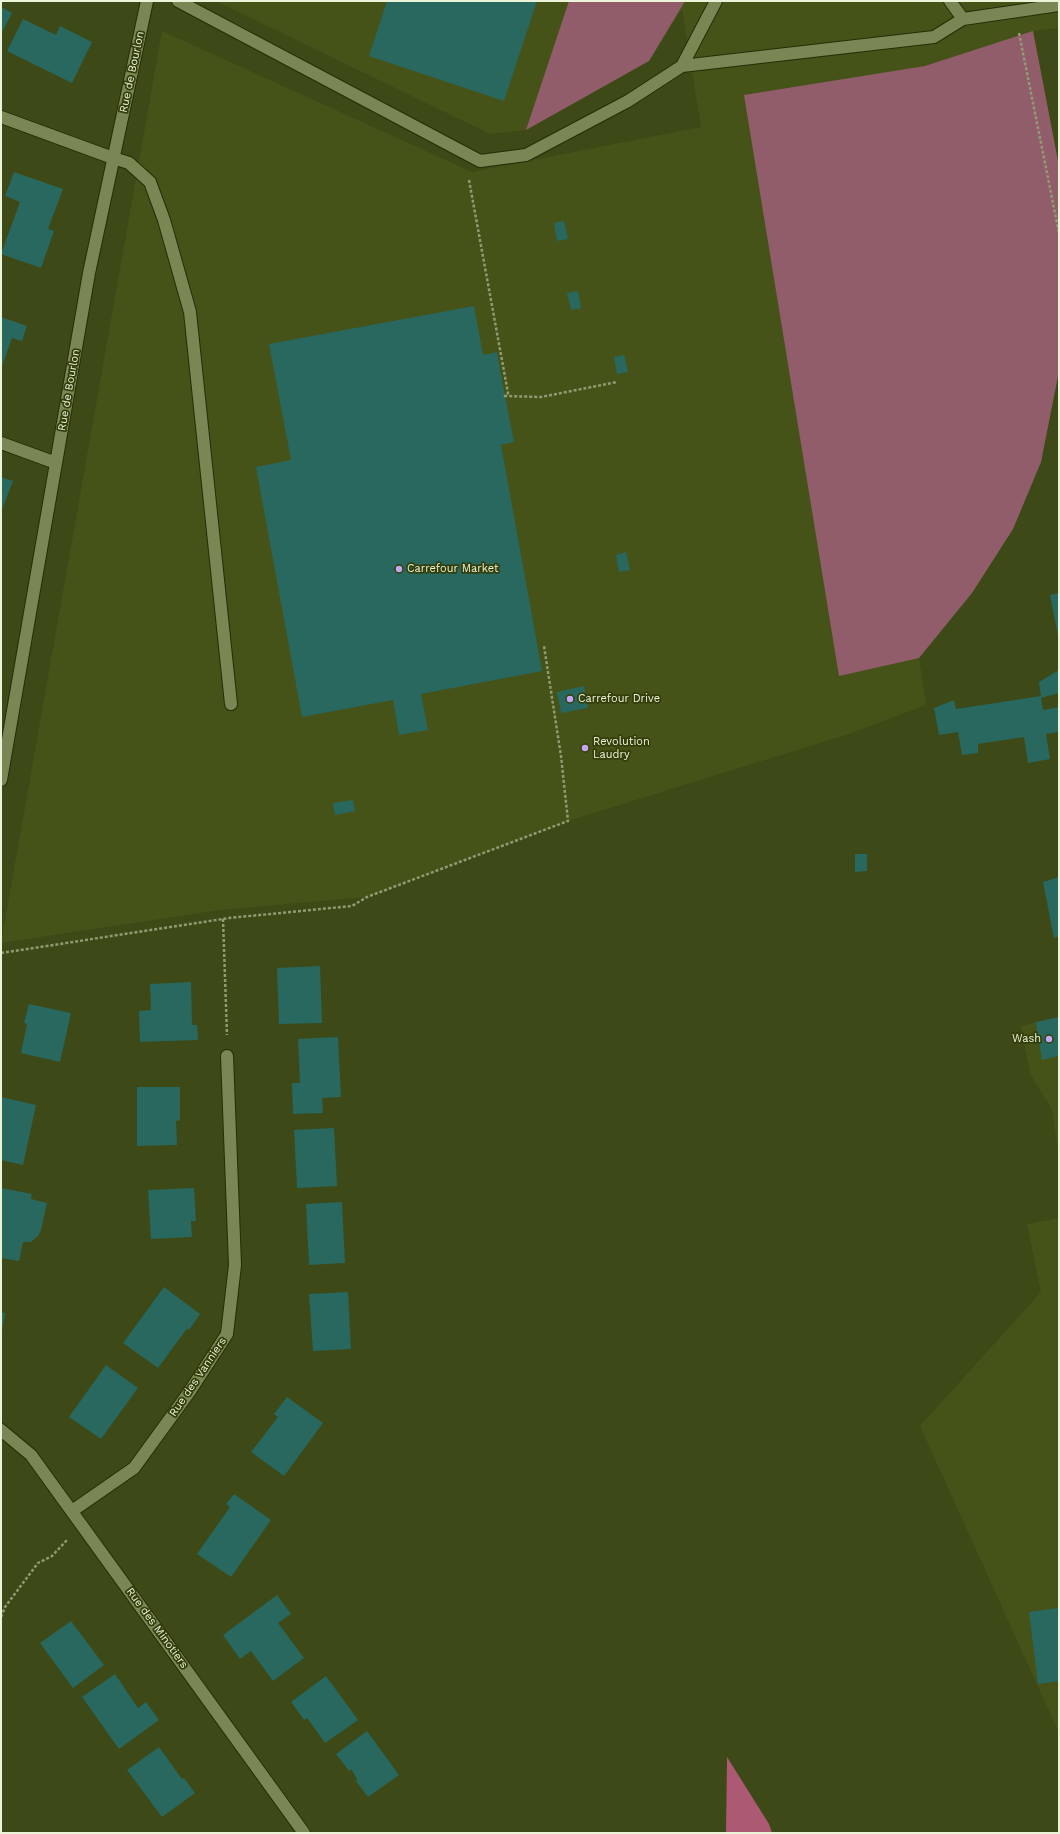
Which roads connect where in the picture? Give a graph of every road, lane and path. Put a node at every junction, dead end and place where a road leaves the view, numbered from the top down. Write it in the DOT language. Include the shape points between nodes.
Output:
graph roads {
  1 [pos="147,1"];
  2 [pos="178,1"];
  3 [pos="716,1"];
  4 [pos="950,1"];
  5 [pos="1059,6"];
  6 [pos="1015,11"];
  7 [pos="964,19"];
  8 [pos="682,66"];
  9 [pos="1,118"];
  10 [pos="114,158"];
  11 [pos="468,172"];
  12 [pos="1059,233"];
  13 [pos="617,382"];
  14 [pos="1,443"];
  15 [pos="56,463"];
  16 [pos="544,646"];
  17 [pos="231,704"];
  18 [pos="1,780"];
  19 [pos="222,919"];
  20 [pos="1,952"];
  21 [pos="228,1056"];
  22 [pos="1,1430"];
  23 [pos="72,1511"];
  24 [pos="82,1524"];
  25 [pos="1,1617"];
  26 [pos="304,1833"];
  1 -- 10 [label="street, Rue de Bourlon"];
  2 -- 8 [label="street" via="480,161 526,155 628,101"];
  3 -- 8 [label="street"];
  4 -- 7 [label="street"];
  5 -- 6 [label="street"];
  6 -- 7 [label="street"];
  6 -- 12 [label="path"];
  7 -- 8 [label="street" via="934,37"];
  9 -- 10 [label="street"];
  10 -- 15 [label="street, Rue de Bourlon" via="89,273"];
  10 -- 17 [label="street" via="129,163 150,182 164,220 190,312"];
  11 -- 13 [label="path" via="508,393 506,396 541,397"];
  14 -- 15 [label="street"];
  15 -- 18 [label="street, Rue de Bourlon"];
  16 -- 19 [label="path" via="568,821 367,897 352,906"];
  19 -- 20 [label="path"];
  19 -- 21 [label="path"];
  21 -- 23 [label="street, Rue des Vanniers" via="235,1265 227,1334 190,1392 134,1468"];
  22 -- 23 [label="street, Rue des Minotiers" via="30,1455"];
  23 -- 24 [label="street, Rue des Minotiers"];
  24 -- 25 [label="path" via="52,1556 38,1563 5,1607"];
  24 -- 26 [label="street, Rue des Minotiers"];
}
